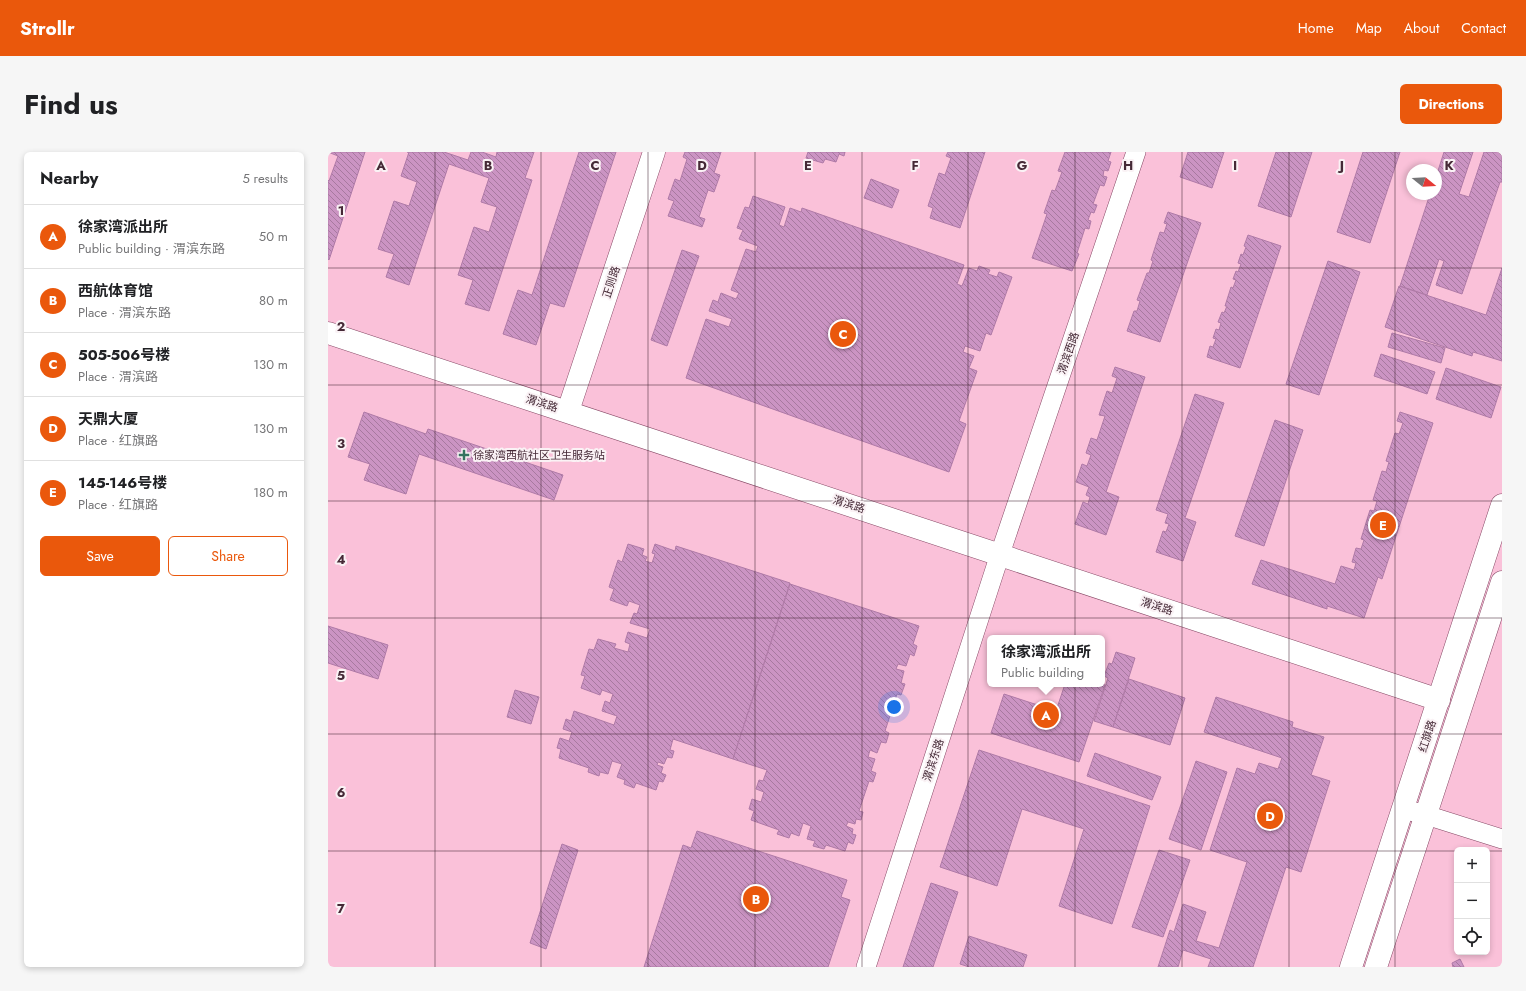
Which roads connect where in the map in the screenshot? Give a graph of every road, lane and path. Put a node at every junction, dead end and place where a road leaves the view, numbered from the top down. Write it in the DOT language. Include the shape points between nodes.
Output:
graph roads {
  1 [pos="654,152"];
  2 [pos="1136,152"];
  3 [pos="328,332"];
  4 [pos="568,411"];
  5 [pos="1502,505"];
  6 [pos="1000,554"];
  7 [pos="1502,582"];
  8 [pos="1469,606"];
  9 [pos="1497,615"];
  10 [pos="1439,700"];
  11 [pos="1403,809"];
  12 [pos="1426,815"];
  13 [pos="1502,839"];
  14 [pos="866,967"];
  15 [pos="1352,967"];
  16 [pos="1376,967"];
  1 -- 4 [label="street, 正则路"];
  2 -- 6 [label="street, 渭滨西路"];
  3 -- 4 [label="street, 渭滨路"];
  4 -- 6 [label="street, 渭滨路"];
  5 -- 8 [label="street, 红旗路"];
  6 -- 10 [label="street, 渭滨路"];
  6 -- 14 [label="street, 渭滨东路"];
  7 -- 9 [label="street"];
  8 -- 9 [label="street"];
  8 -- 10 [label="street, 红旗路"];
  9 -- 12 [label="street"];
  10 -- 11 [label="street, 红旗路"];
  11 -- 12 [label="street"];
  11 -- 15 [label="street, 红旗路"];
  12 -- 13 [label="street"];
  12 -- 16 [label="street"];
}
